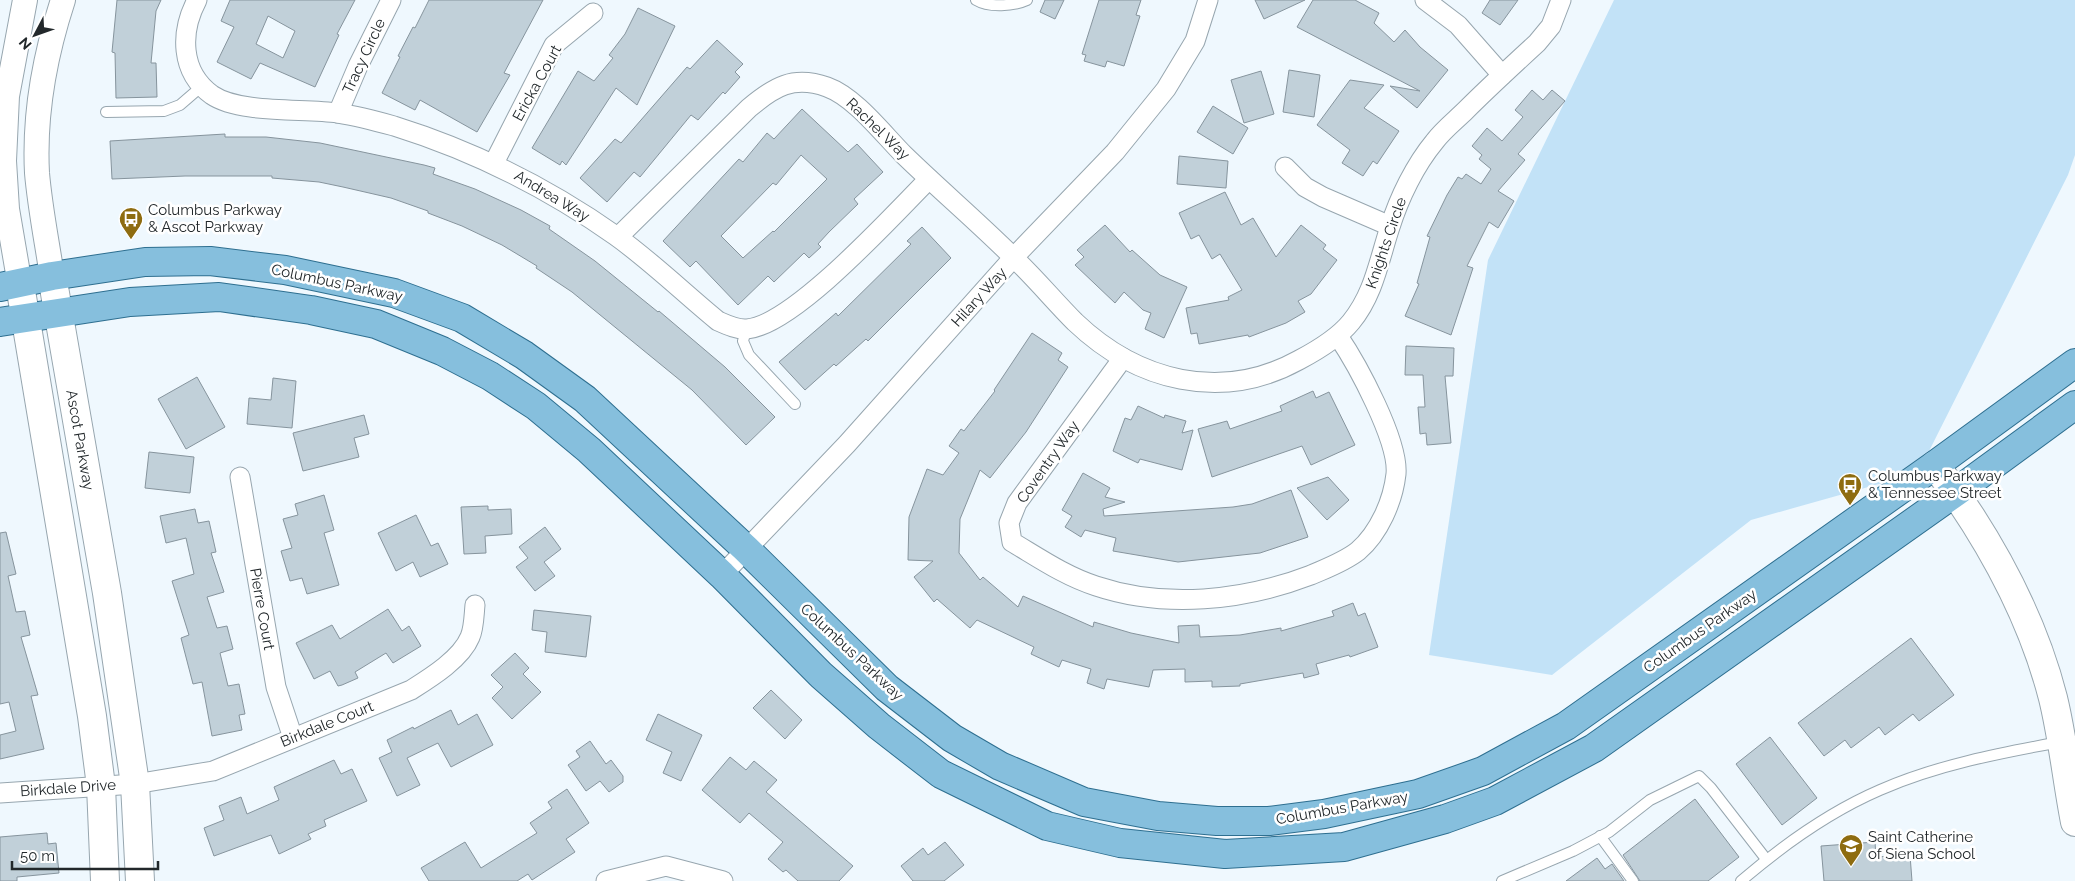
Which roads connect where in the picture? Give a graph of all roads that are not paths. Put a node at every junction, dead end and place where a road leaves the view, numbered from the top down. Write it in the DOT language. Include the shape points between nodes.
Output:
graph roads {
  1 [pos="25,0"];
  2 [pos="63,0"];
  3 [pos="197,0"];
  4 [pos="391,0"];
  5 [pos="976,0"];
  6 [pos="1027,0"];
  7 [pos="1208,0"];
  8 [pos="1425,0"];
  9 [pos="1561,0"];
  10 [pos="593,13"];
  11 [pos="1502,75"];
  12 [pos="202,86"];
  13 [pos="106,112"];
  14 [pos="338,113"];
  15 [pos="494,163"];
  16 [pos="1285,168"];
  17 [pos="929,179"];
  18 [pos="1390,226"];
  19 [pos="618,237"];
  20 [pos="1014,257"];
  21 [pos="52,276"];
  22 [pos="10,286"];
  23 [pos="59,313"];
  24 [pos="12,320"];
  25 [pos="746,330"];
  26 [pos="1338,336"];
  27 [pos="1123,358"];
  28 [pos="2075,363"];
  29 [pos="795,404"];
  30 [pos="2075,405"];
  31 [pos="1936,465"];
  32 [pos="240,477"];
  33 [pos="1956,492"];
  34 [pos="746,549"];
  35 [pos="722,575"];
  36 [pos="475,605"];
  37 [pos="293,738"];
  38 [pos="2069,741"];
  39 [pos="135,784"];
  40 [pos="101,786"];
  41 [pos="0,793"];
  42 [pos="2075,822"];
  43 [pos="1600,836"];
  44 [pos="1766,859"];
  45 [pos="1509,880"];
  46 [pos="105,881"];
  47 [pos="140,881"];
  48 [pos="606,881"];
  49 [pos="723,881"];
  50 [pos="1633,881"];
  51 [pos="1741,881"];
  1 -- 22 [label="street" via="7,96 4,161"];
  2 -- 21 [label="street, Ascot Parkway" via="50,44 39,105 37,173"];
  3 -- 12 [label="street" via="188,22 185,45 187,61"];
  4 -- 14 [label="street, Tracy Circle"];
  5 -- 6 [label="lane" via="983,4 1006,4"];
  7 -- 20 [label="street, Hilary Way" via="1195,41 1166,88 1115,152"];
  8 -- 11 [label="street" via="1458,25"];
  9 -- 11 [label="street, Knights Circle" via="1551,26"];
  10 -- 15 [label="street, Ericka Court" via="554,45"];
  11 -- 18 [label="street, Knights Circle" via="1435,140 1404,192"];
  12 -- 13 [label="lane" via="172,109"];
  12 -- 14 [label="street, Andrea Way" via="231,104"];
  14 -- 15 [label="street, Andrea Way" via="394,126"];
  15 -- 19 [label="street, Andrea Way"];
  16 -- 18 [label="street" via="1305,187 1323,197"];
  17 -- 19 [label="street, Rachel Way" via="847,98 818,85 786,84 770,90 748,108"];
  17 -- 20 [label="street, Rachel Way"];
  17 -- 25 [label="street" via="805,299 774,320"];
  18 -- 26 [label="street, Knights Circle" via="1371,292"];
  19 -- 25 [label="street, Andrea Way" via="718,321"];
  20 -- 27 [label="street, Knights Circle" via="1076,322"];
  20 -- 34 [label="street, Hilary Way" via="847,444"];
  21 -- 22 [label="main road, Columbus Parkway"];
  21 -- 23 [label="main road, Ascot Parkway"];
  21 -- 34 [label="main road, Columbus Parkway" via="145,262 210,261 285,270 394,293 462,318 524,355 585,399"];
  22 -- 24 [label="main road"];
  23 -- 24 [label="main road, Columbus Parkway"];
  23 -- 35 [label="main road, Columbus Parkway" via="130,302 219,297 311,310 384,327 442,350 536,406 590,450"];
  23 -- 39 [label="main road, Ascot Parkway" via="107,593"];
  24 -- 40 [label="main road" via="92,716"];
  25 -- 29 [label="lane" via="743,341 749,355"];
  26 -- 27 [label="street, Knights Circle" via="1298,361 1239,381 1181,380 1154,373"];
  26 -- 27 [label="street, Coventry Way" via="1360,370 1387,433 1396,473 1389,505 1373,533 1358,550 1335,565 1265,591 1222,598 1179,600 1136,596 1095,586 1055,568 1012,542 1009,523 1018,503"];
  28 -- 31 [label="main road, Columbus Parkway"];
  30 -- 33 [label="main road, Columbus Parkway"];
  31 -- 33 [label="main road"];
  31 -- 34 [label="main road, Columbus Parkway" via="1566,726 1483,771 1418,794 1324,814 1269,821 1158,816 1084,802 1000,766 952,738 887,688"];
  32 -- 37 [label="street, Pierre Court" via="276,687"];
  33 -- 35 [label="main road, Columbus Parkway" via="1594,748 1495,801 1445,819 1344,847 1225,854 1120,843 1047,826 942,774 887,732 821,675"];
  33 -- 38 [label="main road" via="1996,555 2026,620"];
  34 -- 35 [label="street, Hilary Way"];
  36 -- 37 [label="street, Birkdale Court" via="470,637 436,674 411,690"];
  37 -- 39 [label="street, Birkdale Court" via="213,771"];
  38 -- 42 [label="main road"];
  38 -- 44 [label="lane" via="1998,753 1900,782 1827,817"];
  39 -- 40 [label="street, Birkdale Drive"];
  39 -- 47 [label="main road, Ascot Parkway"];
  40 -- 41 [label="street, Birkdale Drive"];
  40 -- 46 [label="main road"];
  43 -- 44 [label="lane" via="1650,800 1699,776"];
  43 -- 45 [label="lane"];
  43 -- 50 [label="lane"];
  44 -- 51 [label="lane"];
  48 -- 49 [label="street" via="666,866"];
}
